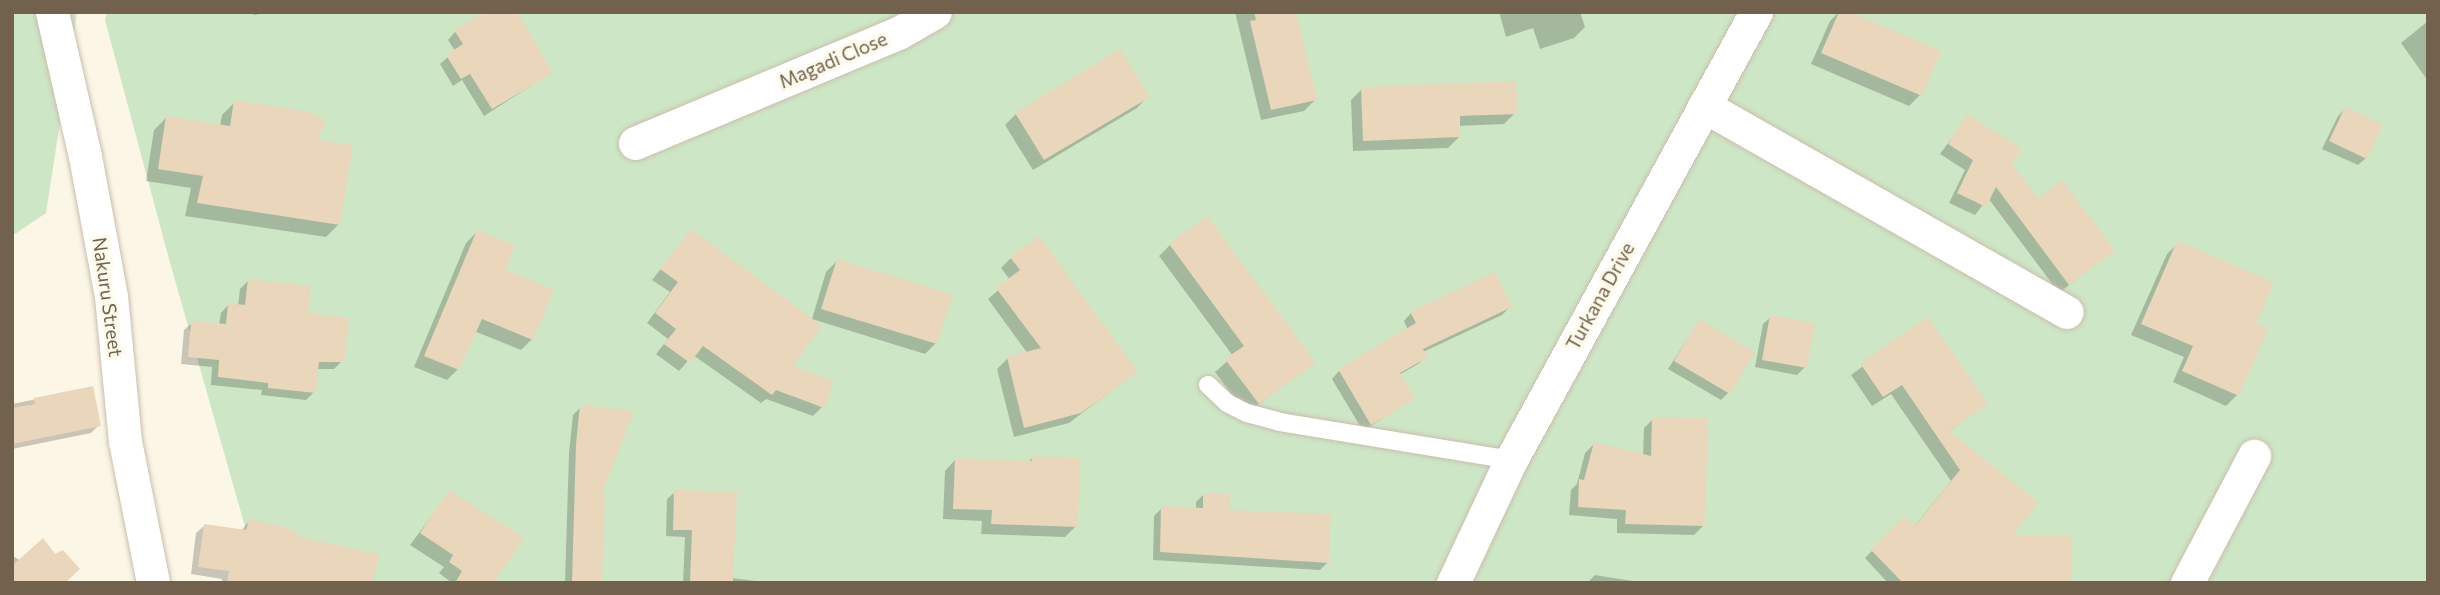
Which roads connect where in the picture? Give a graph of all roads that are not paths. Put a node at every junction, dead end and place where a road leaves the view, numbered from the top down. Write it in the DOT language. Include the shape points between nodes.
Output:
graph roads {
  1 [pos="52,12"];
  2 [pos="935,12"];
  3 [pos="1756,12"];
  4 [pos="1704,106"];
  5 [pos="635,143"];
  6 [pos="2067,312"];
  7 [pos="1208,385"];
  8 [pos="2254,456"];
  9 [pos="1511,460"];
  10 [pos="153,583"];
  11 [pos="1453,583"];
  12 [pos="2187,583"];
  1 -- 10 [label="street, Nakuru Street" via="111,296 125,440"];
  2 -- 5 [label="street, Magadi Close" via="900,32"];
  3 -- 4 [label="street, Turkana Drive"];
  4 -- 6 [label="street"];
  4 -- 9 [label="street, Turkana Drive"];
  7 -- 9 [label="lane" via="1247,413 1280,422"];
  8 -- 12 [label="street"];
  9 -- 11 [label="street, Turkana Drive"];
}
